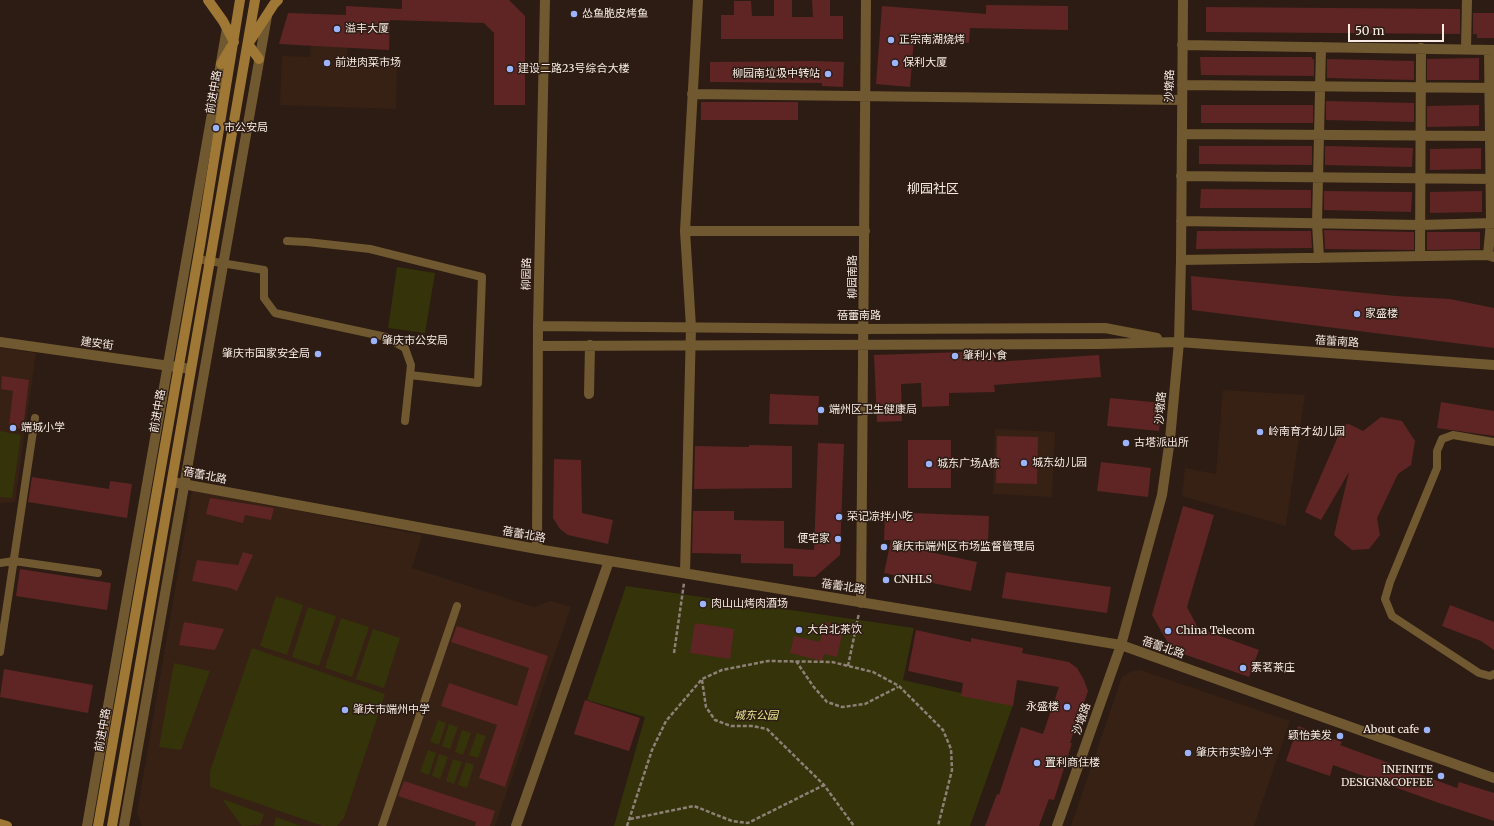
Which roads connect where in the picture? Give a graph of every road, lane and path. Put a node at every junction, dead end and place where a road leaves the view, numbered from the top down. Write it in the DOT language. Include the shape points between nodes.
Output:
graph roads {
  1 [pos="208,0"];
  2 [pos="240,0"];
  3 [pos="255,0"];
  4 [pos="278,0"];
  5 [pos="545,0"];
  6 [pos="698,0"];
  7 [pos="866,0"];
  8 [pos="1183,0"];
  9 [pos="1468,0"];
  10 [pos="267,16"];
  11 [pos="227,28"];
  12 [pos="234,42"];
  13 [pos="248,44"];
  14 [pos="1182,45"];
  15 [pos="1321,47"];
  16 [pos="1421,48"];
  17 [pos="1466,49"];
  18 [pos="1492,50"];
  19 [pos="259,59"];
  20 [pos="221,64"];
  21 [pos="1182,85"];
  22 [pos="1320,86"];
  23 [pos="1421,88"];
  24 [pos="1491,88"];
  25 [pos="692,94"];
  26 [pos="866,96"];
  27 [pos="1182,100"];
  28 [pos="1182,134"];
  29 [pos="1319,134"];
  30 [pos="1421,135"];
  31 [pos="1492,136"];
  32 [pos="1181,176"];
  33 [pos="1318,177"];
  34 [pos="1420,178"];
  35 [pos="1492,178"];
  36 [pos="1181,222"];
  37 [pos="1493,222"];
  38 [pos="1318,224"];
  39 [pos="1420,225"];
  40 [pos="685,231"];
  41 [pos="865,231"];
  42 [pos="287,241"];
  43 [pos="1420,256"];
  44 [pos="1491,256"];
  45 [pos="1319,258"];
  46 [pos="197,259"];
  47 [pos="1181,260"];
  48 [pos="210,261"];
  49 [pos="223,263"];
  50 [pos="538,326"];
  51 [pos="691,327"];
  52 [pos="864,329"];
  53 [pos="0,342"];
  54 [pos="1178,342"];
  55 [pos="690,345"];
  56 [pos="864,345"];
  57 [pos="538,346"];
  58 [pos="590,346"];
  59 [pos="1494,365"];
  60 [pos="173,367"];
  61 [pos="191,369"];
  62 [pos="410,375"];
  63 [pos="589,394"];
  64 [pos="35,418"];
  65 [pos="405,420"];
  66 [pos="1494,442"];
  67 [pos="172,482"];
  68 [pos="184,484"];
  69 [pos="537,549"];
  70 [pos="14,561"];
  71 [pos="608,561"];
  72 [pos="0,563"];
  73 [pos="98,573"];
  74 [pos="685,573"];
  75 [pos="861,602"];
  76 [pos="457,606"];
  77 [pos="1120,646"];
  78 [pos="0,652"];
  79 [pos="674,654"];
  80 [pos="796,661"];
  81 [pos="848,666"];
  82 [pos="1494,674"];
  83 [pos="702,679"];
  84 [pos="899,686"];
  85 [pos="1494,778"];
  86 [pos="824,785"];
  87 [pos="629,819"];
  88 [pos="0,824"];
  89 [pos="7,826"];
  90 [pos="87,826"];
  91 [pos="98,826"];
  92 [pos="112,826"];
  93 [pos="124,826"];
  94 [pos="382,826"];
  95 [pos="516,826"];
  96 [pos="627,826"];
  97 [pos="854,826"];
  98 [pos="938,826"];
  99 [pos="1057,826"];
  1 -- 11 [label="street"];
  2 -- 12 [label="street, 前进中路"];
  3 -- 13 [label="street"];
  4 -- 10 [label="street"];
  5 -- 50 [label="street, 柳园路"];
  6 -- 25 [label="street"];
  7 -- 26 [label="street, 柳园南路"];
  8 -- 14 [label="street, 沙墩路"];
  9 -- 17 [label="street"];
  10 -- 13 [label="street"];
  10 -- 19 [label="street"];
  11 -- 12 [label="street"];
  11 -- 20 [label="street, 前进中路"];
  12 -- 20 [label="street"];
  12 -- 46 [label="street, 前进中路"];
  13 -- 19 [label="street"];
  13 -- 48 [label="street"];
  14 -- 15 [label="street"];
  14 -- 21 [label="street, 沙墩路"];
  15 -- 16 [label="street"];
  15 -- 22 [label="street"];
  16 -- 17 [label="street"];
  16 -- 23 [label="street"];
  17 -- 18 [label="street"];
  18 -- 24 [label="street"];
  19 -- 49 [label="street"];
  20 -- 60 [label="street, 前进中路"];
  21 -- 22 [label="street"];
  21 -- 27 [label="street, 沙墩路"];
  22 -- 23 [label="street"];
  22 -- 29 [label="street"];
  23 -- 24 [label="street"];
  23 -- 30 [label="street"];
  24 -- 31 [label="street"];
  25 -- 26 [label="street"];
  25 -- 40 [label="street"];
  26 -- 27 [label="street"];
  26 -- 41 [label="street, 柳园南路"];
  27 -- 28 [label="street, 沙墩路"];
  28 -- 29 [label="street"];
  28 -- 32 [label="street, 沙墩路"];
  29 -- 30 [label="street"];
  29 -- 33 [label="street"];
  30 -- 31 [label="street"];
  30 -- 34 [label="street"];
  31 -- 35 [label="street"];
  32 -- 33 [label="street"];
  32 -- 36 [label="street, 沙墩路"];
  33 -- 34 [label="street"];
  33 -- 38 [label="street"];
  34 -- 35 [label="street"];
  34 -- 39 [label="street"];
  35 -- 37 [label="street"];
  36 -- 38 [label="street"];
  36 -- 47 [label="street, 沙墩路"];
  37 -- 39 [label="street"];
  37 -- 44 [label="street"];
  38 -- 39 [label="street"];
  38 -- 45 [label="street"];
  39 -- 43 [label="street"];
  40 -- 41 [label="street"];
  40 -- 51 [label="street"];
  41 -- 52 [label="street, 柳园南路"];
  42 -- 62 [label="lane" via="370,249 482,276 478,383"];
  43 -- 44 [label="street"];
  43 -- 45 [label="street"];
  45 -- 47 [label="street"];
  46 -- 48 [label="lane"];
  46 -- 60 [label="street, 前进中路"];
  47 -- 54 [label="street, 沙墩路"];
  48 -- 49 [label="lane"];
  48 -- 61 [label="street"];
  49 -- 62 [label="lane" via="264,270 264,298 275,313 386,337 405,348 412,365"];
  49 -- 68 [label="street"];
  50 -- 51 [label="street, 蓓蕾南路"];
  50 -- 57 [label="street, 柳园路"];
  51 -- 52 [label="street, 蓓蕾南路"];
  51 -- 55 [label="street"];
  52 -- 54 [label="street, 蓓蕾南路" via="1105,328"];
  52 -- 56 [label="street, 柳园南路"];
  53 -- 60 [label="street, 建安街"];
  54 -- 56 [label="street, 蓓蕾南路"];
  54 -- 59 [label="street, 蓓蕾南路"];
  54 -- 77 [label="street, 沙墩路" via="1170,438 1162,495"];
  55 -- 56 [label="street, 蓓蕾南路"];
  55 -- 58 [label="street, 蓓蕾南路"];
  55 -- 74 [label="street"];
  56 -- 75 [label="street, 柳园南路"];
  57 -- 58 [label="street, 蓓蕾南路"];
  57 -- 69 [label="street, 柳园路"];
  58 -- 63 [label="street"];
  60 -- 61 [label="street, 建安街"];
  60 -- 90 [label="street, 前进中路"];
  60 -- 91 [label="street, 前进中路"];
  61 -- 67 [label="street"];
  62 -- 65 [label="lane"];
  64 -- 70 [label="lane"];
  66 -- 82 [label="lane" via="1453,435 1442,439 1437,451 1437,468 1385,599 1392,616 1479,673 1490,676"];
  67 -- 68 [label="street, 蓓蕾北路"];
  67 -- 92 [label="street"];
  68 -- 69 [label="street, 蓓蕾北路"];
  68 -- 93 [label="street"];
  69 -- 71 [label="street, 蓓蕾北路"];
  70 -- 72 [label="lane"];
  70 -- 73 [label="lane"];
  70 -- 78 [label="lane"];
  71 -- 74 [label="street, 蓓蕾北路"];
  71 -- 95 [label="street"];
  74 -- 75 [label="street, 蓓蕾北路"];
  74 -- 79 [label="path"];
  75 -- 77 [label="street, 蓓蕾北路"];
  75 -- 81 [label="path"];
  76 -- 94 [label="lane"];
  77 -- 85 [label="street, 蓓蕾北路"];
  77 -- 99 [label="street, 沙墩路"];
  80 -- 81 [label="path" via="832,662"];
  80 -- 83 [label="path" via="768,661 722,670"];
  80 -- 84 [label="path" via="827,702 842,706 865,704"];
  81 -- 84 [label="path" via="872,672"];
  83 -- 86 [label="path" via="706,707 715,720 731,726 768,729"];
  83 -- 87 [label="path" via="666,721 652,750"];
  84 -- 98 [label="path" via="943,730 951,749 952,770"];
  86 -- 87 [label="path" via="748,823 732,821 694,806"];
  86 -- 97 [label="path"];
  87 -- 96 [label="path"];
  88 -- 89 [label="street"];
}
